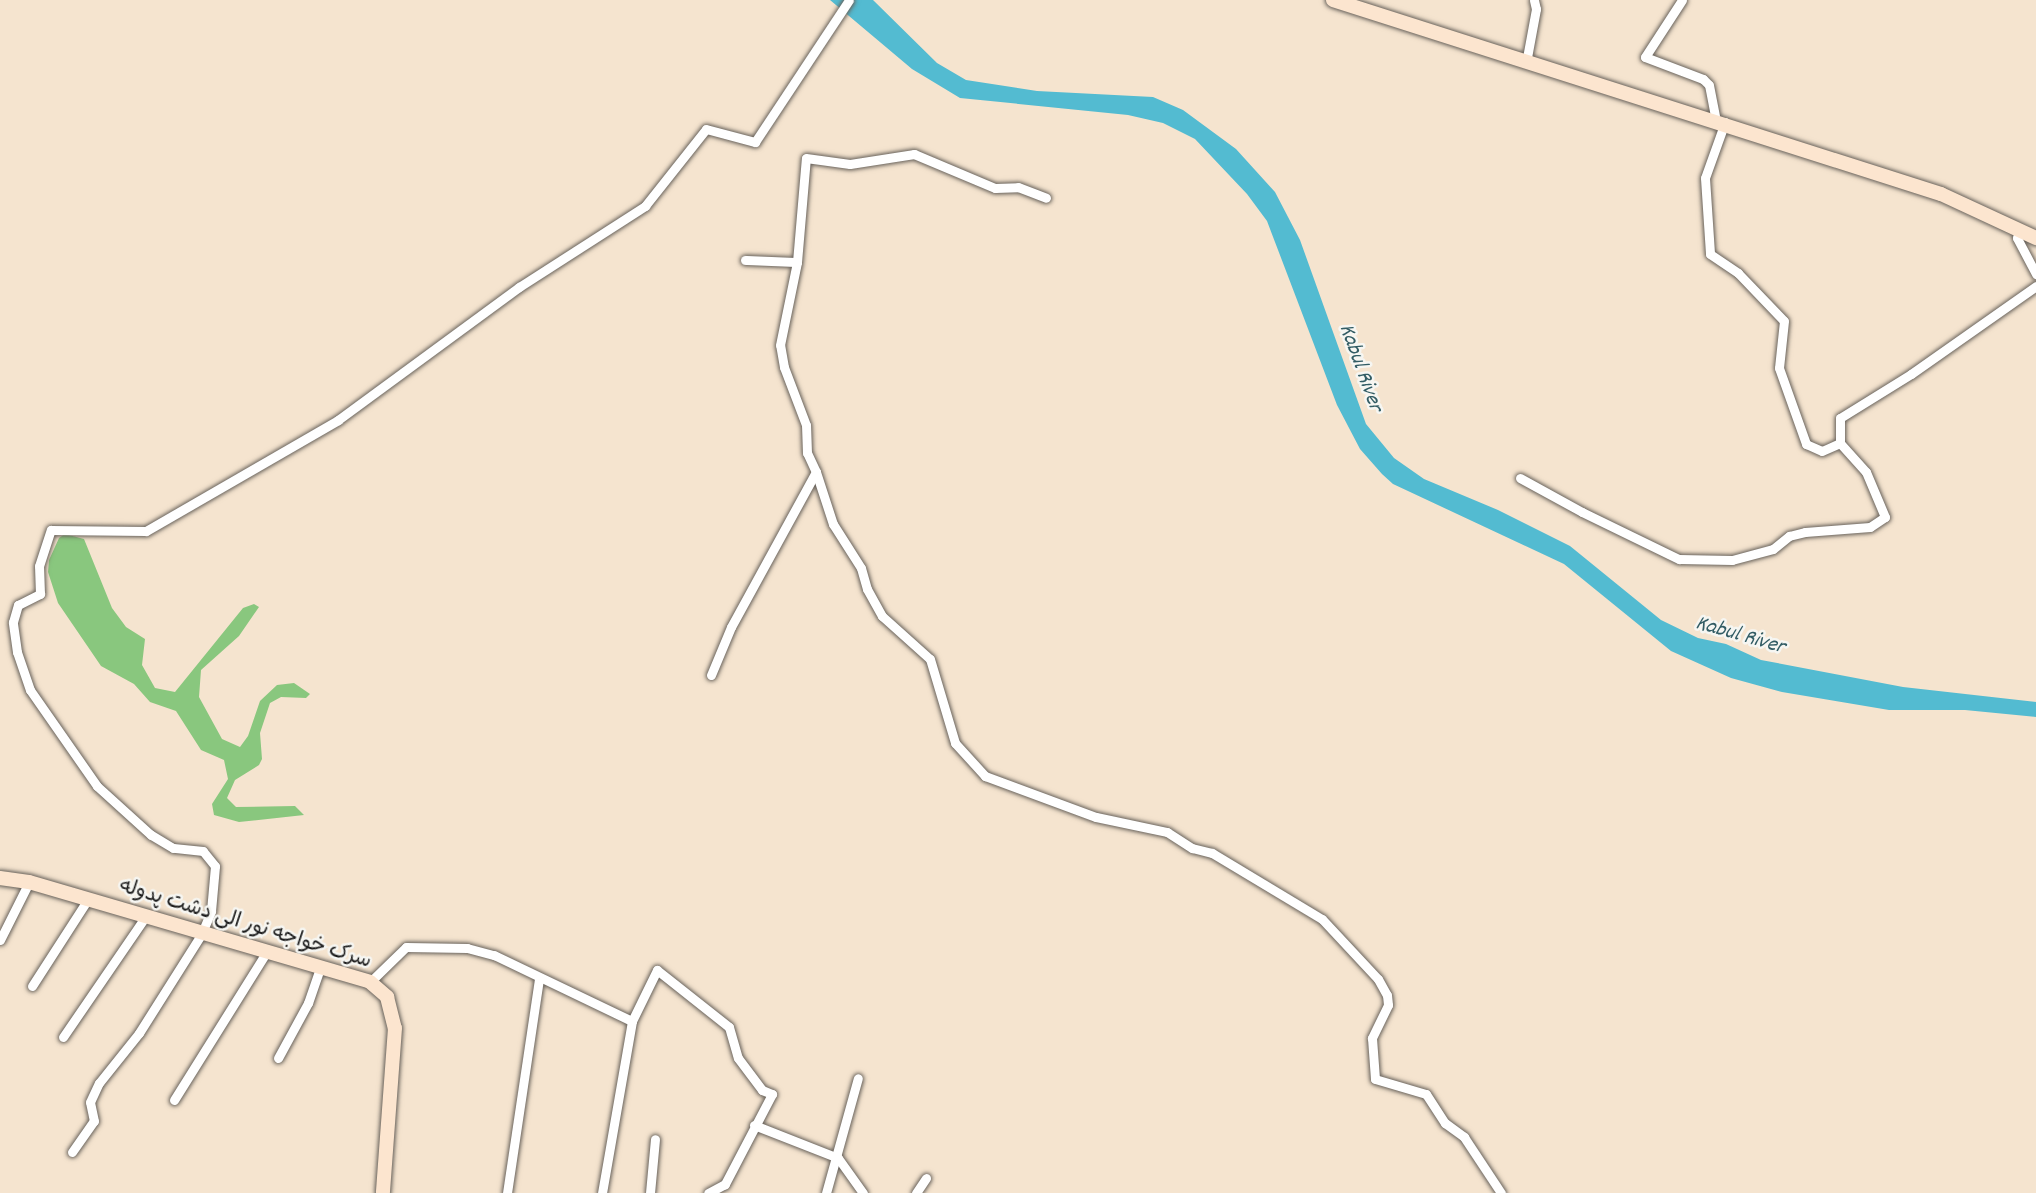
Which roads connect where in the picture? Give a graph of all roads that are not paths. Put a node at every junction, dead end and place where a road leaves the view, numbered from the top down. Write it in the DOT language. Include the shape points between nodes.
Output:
graph roads {
  1 [pos="849,0"];
  2 [pos="1333,0"];
  3 [pos="1534,0"];
  4 [pos="1682,0"];
  5 [pos="1526,63"];
  6 [pos="1721,121"];
  7 [pos="1046,198"];
  8 [pos="2019,231"];
  9 [pos="2036,238"];
  10 [pos="745,260"];
  11 [pos="797,262"];
  12 [pos="2036,274"];
  13 [pos="2036,286"];
  14 [pos="1840,443"];
  15 [pos="816,472"];
  16 [pos="1520,478"];
  17 [pos="711,675"];
  18 [pos="0,878"];
  19 [pos="28,882"];
  20 [pos="88,899"];
  21 [pos="146,916"];
  22 [pos="201,935"];
  23 [pos="0,940"];
  24 [pos="266,953"];
  25 [pos="320,969"];
  26 [pos="539,980"];
  27 [pos="370,982"];
  28 [pos="32,986"];
  29 [pos="632,1021"];
  30 [pos="63,1037"];
  31 [pos="278,1058"];
  32 [pos="858,1078"];
  33 [pos="174,1100"];
  34 [pos="754,1125"];
  35 [pos="655,1140"];
  36 [pos="72,1152"];
  37 [pos="838,1158"];
  38 [pos="926,1178"];
  39 [pos="383,1193"];
  40 [pos="507,1193"];
  41 [pos="602,1193"];
  42 [pos="650,1193"];
  43 [pos="708,1193"];
  44 [pos="826,1193"];
  45 [pos="863,1193"];
  46 [pos="916,1193"];
  47 [pos="1501,1193"];
  1 -- 22 [label="street" via="755,142 706,129 645,206 519,287 338,420 146,531 51,530 39,566 40,594 18,605 14,622 17,652 30,690 97,786 151,835 173,848 203,851 215,866 211,911"];
  2 -- 5 [label="main road"];
  3 -- 5 [label="street" via="1536,9"];
  4 -- 6 [label="street" via="1645,57 1703,79 1709,85"];
  5 -- 6 [label="main road"];
  6 -- 8 [label="main road" via="1941,194"];
  6 -- 14 [label="street" via="1705,178 1710,254 1738,273 1784,321 1779,368 1806,444 1822,451"];
  7 -- 11 [label="street" via="1018,187 995,188 914,154 850,164 806,158"];
  8 -- 9 [label="main road"];
  8 -- 12 [label="street" via="2017,238"];
  10 -- 11 [label="street"];
  11 -- 15 [label="street" via="780,345 806,425 807,453"];
  13 -- 14 [label="street" via="1911,374 1840,418"];
  14 -- 16 [label="street" via="1866,472 1885,517 1869,527 1789,536 1773,549 1732,560 1680,559"];
  15 -- 17 [label="street" via="731,627"];
  15 -- 47 [label="street" via="833,524 861,568 882,616 930,659 955,743 985,776 1096,817 1167,832 1192,848 1212,853 1322,920 1378,979 1387,995 1388,1005 1372,1038 1375,1079 1426,1094 1445,1123 1464,1137"];
  18 -- 19 [label="main road, سرک خواجه نور الی دشت پدوله"];
  19 -- 20 [label="main road, سرک خواجه نور الی دشت پدوله"];
  19 -- 23 [label="street"];
  20 -- 21 [label="main road, سرک خواجه نور الی دشت پدوله"];
  20 -- 28 [label="street"];
  21 -- 22 [label="main road, سرک خواجه نور الی دشت پدوله"];
  21 -- 30 [label="street"];
  22 -- 24 [label="main road, سرک خواجه نور الی دشت پدوله"];
  22 -- 36 [label="street" via="139,1033 99,1083 90,1102 94,1121"];
  24 -- 25 [label="main road, سرک خواجه نور الی دشت پدوله"];
  24 -- 33 [label="street"];
  25 -- 27 [label="main road, سرک خواجه نور الی دشت پدوله"];
  25 -- 31 [label="street" via="308,1003"];
  26 -- 27 [label="street" via="494,955 467,948 406,947"];
  26 -- 29 [label="street"];
  26 -- 40 [label="street"];
  27 -- 39 [label="main road, سرک خواجه نور الی دشت پدوله" via="387,997 395,1028"];
  29 -- 34 [label="street" via="657,970 729,1026 738,1058 762,1090 772,1094"];
  29 -- 41 [label="street"];
  32 -- 37 [label="street"];
  34 -- 37 [label="street"];
  34 -- 43 [label="street" via="724,1184"];
  35 -- 42 [label="street"];
  37 -- 44 [label="street"];
  37 -- 45 [label="street"];
  38 -- 46 [label="street"];
}
